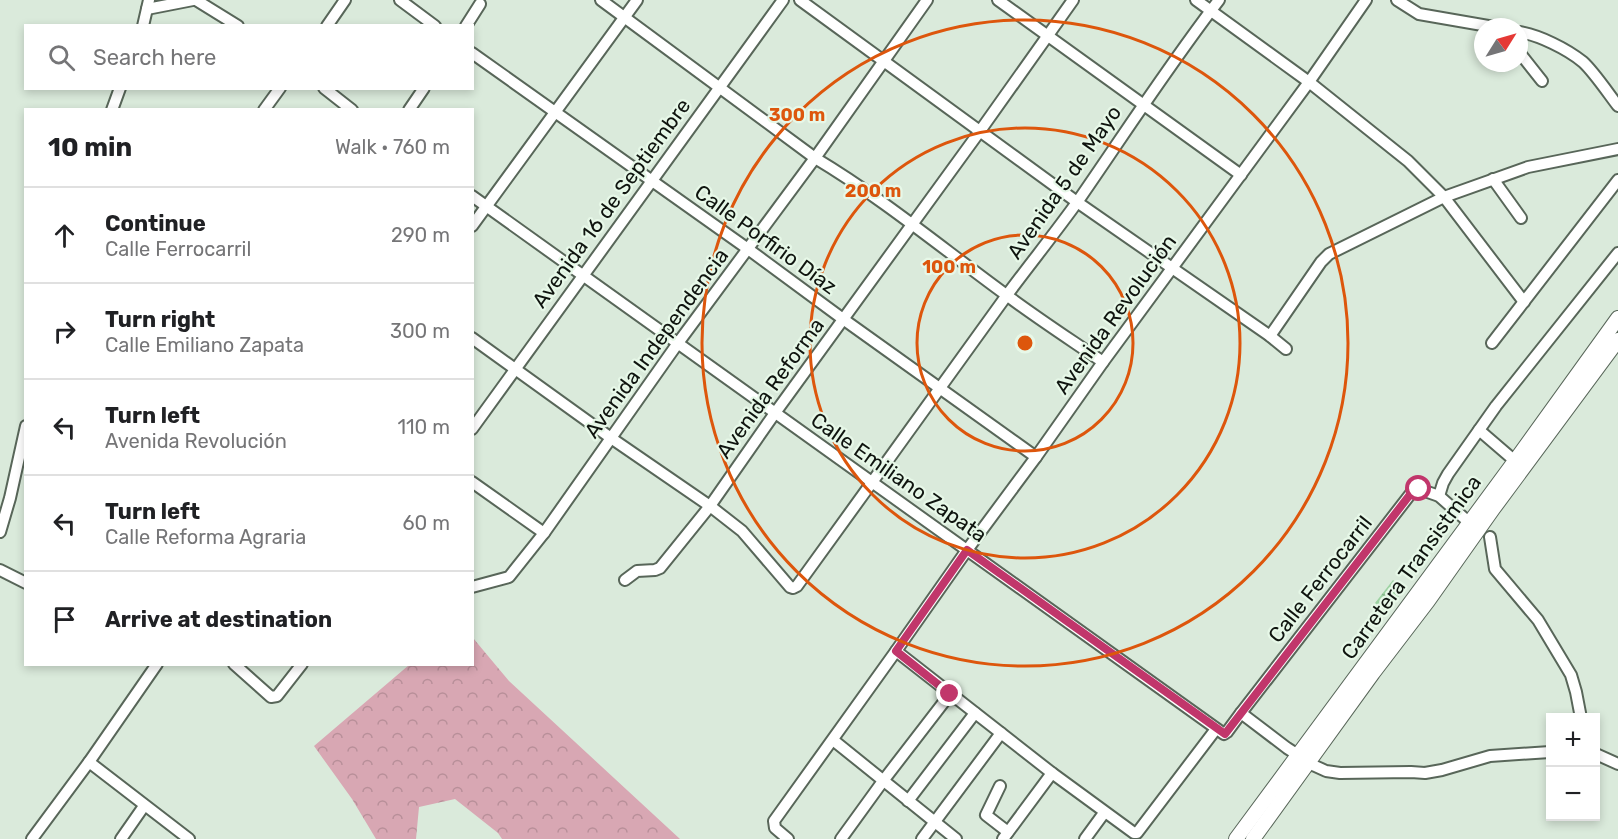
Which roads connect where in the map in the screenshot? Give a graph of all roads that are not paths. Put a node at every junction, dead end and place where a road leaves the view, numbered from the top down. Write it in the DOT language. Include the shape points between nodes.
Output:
graph roads {
  1 [pos="194,0"];
  2 [pos="345,0"];
  3 [pos="400,0"];
  4 [pos="602,0"];
  5 [pos="637,0"];
  6 [pos="783,0"];
  7 [pos="800,0"];
  8 [pos="927,0"];
  9 [pos="998,0"];
  10 [pos="1073,0"];
  11 [pos="1196,0"];
  12 [pos="1219,0"];
  13 [pos="1366,0"];
  14 [pos="1397,0"];
  15 [pos="148,4"];
  16 [pos="480,4"];
  17 [pos="1211,11"];
  18 [pos="626,16"];
  19 [pos="144,24"];
  20 [pos="235,24"];
  21 [pos="328,24"];
  22 [pos="432,24"];
  23 [pos="467,24"];
  24 [pos="1474,24"];
  25 [pos="1528,33"];
  26 [pos="1048,35"];
  27 [pos="474,55"];
  28 [pos="883,62"];
  29 [pos="1528,63"];
  30 [pos="1542,81"];
  31 [pos="1309,82"];
  32 [pos="719,86"];
  33 [pos="119,90"];
  34 [pos="279,90"];
  35 [pos="327,90"];
  36 [pos="423,90"];
  37 [pos="1143,104"];
  38 [pos="1618,106"];
  39 [pos="113,108"];
  40 [pos="265,108"];
  41 [pos="349,108"];
  42 [pos="410,108"];
  43 [pos="556,112"];
  44 [pos="980,131"];
  45 [pos="1618,148"];
  46 [pos="815,158"];
  47 [pos="1240,175"];
  48 [pos="1493,179"];
  49 [pos="1618,180"];
  50 [pos="651,181"];
  51 [pos="474,197"];
  52 [pos="1444,197"];
  53 [pos="1077,202"];
  54 [pos="487,206"];
  55 [pos="1521,218"];
  56 [pos="474,223"];
  57 [pos="913,224"];
  58 [pos="748,249"];
  59 [pos="1618,252"];
  60 [pos="1172,268"];
  61 [pos="584,274"];
  62 [pos="1007,296"];
  63 [pos="1524,302"];
  64 [pos="1618,318"];
  65 [pos="843,319"];
  66 [pos="1270,336"];
  67 [pos="474,339"];
  68 [pos="1618,340"];
  69 [pos="678,343"];
  70 [pos="1492,343"];
  71 [pos="1286,349"];
  72 [pos="1103,362"];
  73 [pos="516,369"];
  74 [pos="941,388"];
  75 [pos="775,413"];
  76 [pos="474,426"];
  77 [pos="1479,430"];
  78 [pos="24,435"];
  79 [pos="611,438"];
  80 [pos="1036,457"];
  81 [pos="1515,461"];
  82 [pos="872,481"];
  83 [pos="474,483"];
  84 [pos="1439,496"];
  85 [pos="710,507"];
  86 [pos="1464,518"];
  87 [pos="0,532"];
  88 [pos="544,533"];
  89 [pos="1490,537"];
  90 [pos="967,550"];
  91 [pos="0,570"];
  92 [pos="625,580"];
  93 [pos="24,582"];
  94 [pos="474,586"];
  95 [pos="896,651"];
  96 [pos="156,666"];
  97 [pos="236,666"];
  98 [pos="300,666"];
  99 [pos="950,694"];
  100 [pos="975,713"];
  101 [pos="1241,713"];
  102 [pos="1580,713"];
  103 [pos="1216,729"];
  104 [pos="1001,733"];
  105 [pos="833,740"];
  106 [pos="1546,752"];
  107 [pos="1600,756"];
  108 [pos="1303,759"];
  109 [pos="89,762"];
  110 [pos="1618,764"];
  111 [pos="1052,773"];
  112 [pos="883,781"];
  113 [pos="1000,786"];
  114 [pos="908,801"];
  115 [pos="144,806"];
  116 [pos="1104,813"];
  117 [pos="935,822"];
  118 [pos="1006,836"];
  119 [pos="187,838"];
  120 [pos="32,839"];
  121 [pos="121,839"];
  122 [pos="788,839"];
  123 [pos="841,839"];
  124 [pos="922,839"];
  125 [pos="956,839"];
  126 [pos="1085,839"];
  127 [pos="1236,839"];
  128 [pos="1253,839"];
  1 -- 15 [label="street"];
  1 -- 20 [label="street"];
  2 -- 21 [label="street"];
  3 -- 22 [label="street"];
  4 -- 18 [label="street"];
  5 -- 18 [label="street"];
  6 -- 32 [label="street, Avenida 16 de Septiembre"];
  7 -- 28 [label="street"];
  8 -- 28 [label="street, Avenida Independencia"];
  9 -- 26 [label="street"];
  10 -- 26 [label="street, Avenida Reforma"];
  11 -- 17 [label="street"];
  12 -- 17 [label="street, Avenida 5 de Mayo"];
  13 -- 31 [label="street, Avenida Revolución"];
  14 -- 24 [label="street" via="1419,14"];
  15 -- 19 [label="street"];
  16 -- 23 [label="street"];
  17 -- 31 [label="street"];
  17 -- 37 [label="street, Avenida 5 de Mayo"];
  18 -- 32 [label="street"];
  18 -- 43 [label="street"];
  25 -- 38 [label="street" via="1584,62"];
  26 -- 37 [label="street"];
  26 -- 44 [label="street, Avenida Reforma"];
  27 -- 43 [label="street, Calle Porfirio Díaz"];
  28 -- 44 [label="street"];
  28 -- 46 [label="street, Avenida Independencia"];
  29 -- 30 [label="street"];
  31 -- 47 [label="street, Avenida Revolución"];
  31 -- 52 [label="street" via="1408,161"];
  32 -- 46 [label="street"];
  32 -- 50 [label="street, Avenida 16 de Septiembre"];
  33 -- 39 [label="street"];
  34 -- 40 [label="street"];
  35 -- 41 [label="street"];
  36 -- 42 [label="street"];
  37 -- 47 [label="street"];
  37 -- 53 [label="street, Avenida 5 de Mayo"];
  43 -- 50 [label="street, Calle Porfirio Díaz"];
  43 -- 54 [label="street"];
  44 -- 53 [label="street"];
  44 -- 57 [label="street, Avenida Reforma"];
  45 -- 48 [label="street" via="1527,167"];
  46 -- 57 [label="street"];
  46 -- 58 [label="street, Avenida Independencia"];
  47 -- 60 [label="street, Avenida Revolución"];
  48 -- 52 [label="street"];
  48 -- 55 [label="street"];
  49 -- 63 [label="street"];
  50 -- 58 [label="street, Calle Porfirio Díaz"];
  50 -- 61 [label="street, Avenida 16 de Septiembre"];
  51 -- 54 [label="street, Calle Emiliano Zapata"];
  52 -- 63 [label="street"];
  52 -- 66 [label="street" via="1329,254"];
  53 -- 60 [label="street"];
  53 -- 62 [label="street, Avenida 5 de Mayo"];
  54 -- 56 [label="street"];
  54 -- 61 [label="street, Calle Emiliano Zapata"];
  57 -- 62 [label="street"];
  57 -- 65 [label="street, Avenida Reforma"];
  58 -- 65 [label="street, Calle Porfirio Díaz"];
  58 -- 69 [label="street, Avenida Independencia"];
  59 -- 77 [label="street"];
  60 -- 66 [label="street"];
  60 -- 72 [label="street, Avenida Revolución"];
  61 -- 69 [label="street, Calle Emiliano Zapata"];
  61 -- 73 [label="street, Avenida 16 de Septiembre"];
  62 -- 72 [label="street"];
  62 -- 74 [label="street, Avenida 5 de Mayo"];
  63 -- 70 [label="street"];
  64 -- 81 [label="main road, Carretera Transistmica"];
  65 -- 74 [label="street, Calle Porfirio Díaz"];
  65 -- 75 [label="street, Avenida Reforma"];
  66 -- 71 [label="street"];
  67 -- 73 [label="street"];
  68 -- 108 [label="main road, Carretera Transistmica" via="1428,601"];
  69 -- 75 [label="street, Calle Emiliano Zapata"];
  69 -- 79 [label="street, Avenida Independencia"];
  72 -- 80 [label="street, Avenida Revolución"];
  73 -- 76 [label="street, Avenida 16 de Septiembre"];
  73 -- 79 [label="street"];
  74 -- 80 [label="street, Calle Porfirio Díaz"];
  74 -- 82 [label="street, Avenida 5 de Mayo"];
  75 -- 82 [label="street, Calle Emiliano Zapata"];
  75 -- 85 [label="street, Avenida Reforma"];
  77 -- 81 [label="street"];
  77 -- 84 [label="street" via="1448,474"];
  78 -- 87 [label="street"];
  79 -- 85 [label="street"];
  79 -- 88 [label="street, Avenida Independencia"];
  80 -- 90 [label="street, Avenida Revolución"];
  81 -- 108 [label="main road, Carretera Transistmica" via="1337,702"];
  82 -- 85 [label="street, Avenida 5 de Mayo" via="793,588 742,531"];
  82 -- 90 [label="street, Calle Emiliano Zapata"];
  83 -- 88 [label="street"];
  84 -- 86 [label="street"];
  84 -- 101 [label="street, Calle Ferrocarril" via="1419,489 1412,492"];
  85 -- 92 [label="street, Avenida Reforma" via="660,568 637,571"];
  88 -- 94 [label="street, Avenida Independencia" via="509,577"];
  89 -- 102 [label="street" via="1495,569 1538,620 1571,675"];
  90 -- 95 [label="street, Avenida Revolución"];
  90 -- 103 [label="street, Calle Emiliano Zapata"];
  91 -- 93 [label="street"];
  95 -- 99 [label="street"];
  95 -- 105 [label="street, Avenida Revolución"];
  96 -- 109 [label="street"];
  97 -- 98 [label="street" via="271,697 277,696"];
  99 -- 100 [label="street"];
  99 -- 112 [label="street"];
  100 -- 104 [label="street"];
  100 -- 114 [label="street"];
  101 -- 103 [label="street" via="1225,734"];
  101 -- 108 [label="street"];
  103 -- 116 [label="street" via="1137,833"];
  104 -- 111 [label="street"];
  104 -- 117 [label="street"];
  105 -- 112 [label="street"];
  105 -- 122 [label="street, Avenida Revolución" via="774,821"];
  106 -- 108 [label="street" via="1490,756 1425,773 1340,773 1326,771"];
  107 -- 110 [label="street"];
  108 -- 127 [label="main road, Carretera Transistmica"];
  108 -- 128 [label="main road"];
  109 -- 115 [label="street"];
  109 -- 120 [label="street"];
  111 -- 116 [label="street"];
  111 -- 118 [label="street"];
  112 -- 114 [label="street"];
  112 -- 123 [label="street"];
  113 -- 118 [label="street" via="986,815"];
  114 -- 117 [label="street"];
  115 -- 119 [label="street"];
  115 -- 121 [label="street"];
  116 -- 126 [label="street"];
  117 -- 124 [label="street"];
  117 -- 125 [label="street"];
}
